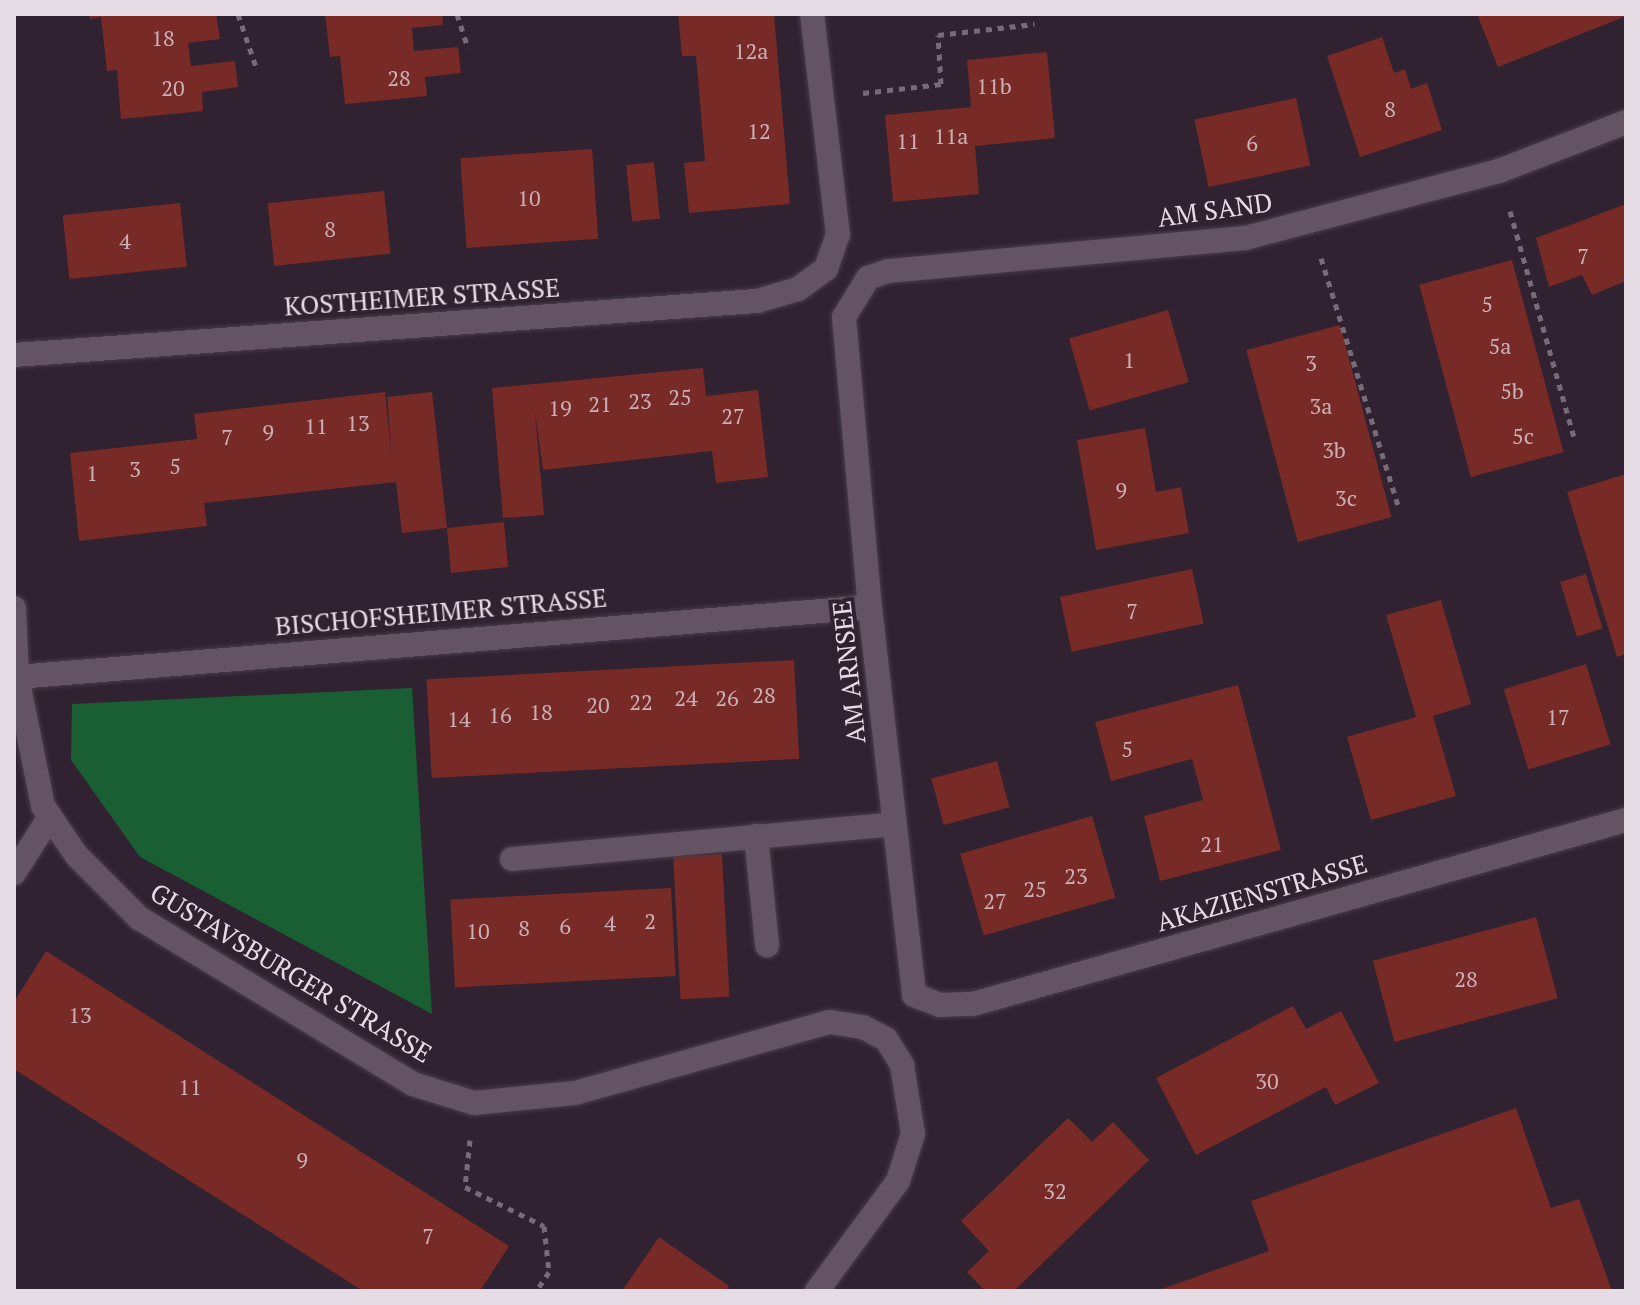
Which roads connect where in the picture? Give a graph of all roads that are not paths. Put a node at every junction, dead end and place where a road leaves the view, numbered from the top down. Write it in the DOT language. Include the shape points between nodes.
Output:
graph roads {
  1 [pos="812,14"];
  2 [pos="1626,122"];
  3 [pos="846,342"];
  4 [pos="14,355"];
  5 [pos="870,607"];
  6 [pos="14,608"];
  7 [pos="17,677"];
  8 [pos="50,817"];
  9 [pos="1626,820"];
  10 [pos="894,824"];
  11 [pos="756,836"];
  12 [pos="512,859"];
  13 [pos="14,873"];
  14 [pos="767,945"];
  15 [pos="914,995"];
  16 [pos="817,1291"];
  1 -- 4 [label="street, KOSTHEIMER STRASSE" via="838,235 826,269 798,289 757,301"];
  2 -- 3 [label="street, AM SAND" via="1499,171 1245,238 888,271 868,278 853,294 844,317"];
  3 -- 5 [label="street, AM ARNSEE"];
  5 -- 7 [label="street, BISCHOFSHEIMER STRASSE"];
  5 -- 10 [label="street, AM ARNSEE"];
  6 -- 7 [label="street, GUSTAVSBURGER STRASSE"];
  7 -- 8 [label="street, GUSTAVSBURGER STRASSE" via="43,806"];
  8 -- 13 [label="street"];
  8 -- 16 [label="street, GUSTAVSBURGER STRASSE" via="77,856 139,918 413,1084 474,1103 575,1093 830,1022 863,1027 886,1039 902,1065 913,1134 898,1181"];
  9 -- 15 [label="street, AKAZIENSTRASSE" via="973,1004 940,1005"];
  10 -- 11 [label="street"];
  10 -- 15 [label="street, AM ARNSEE"];
  11 -- 12 [label="street"];
  11 -- 14 [label="street"];
}
